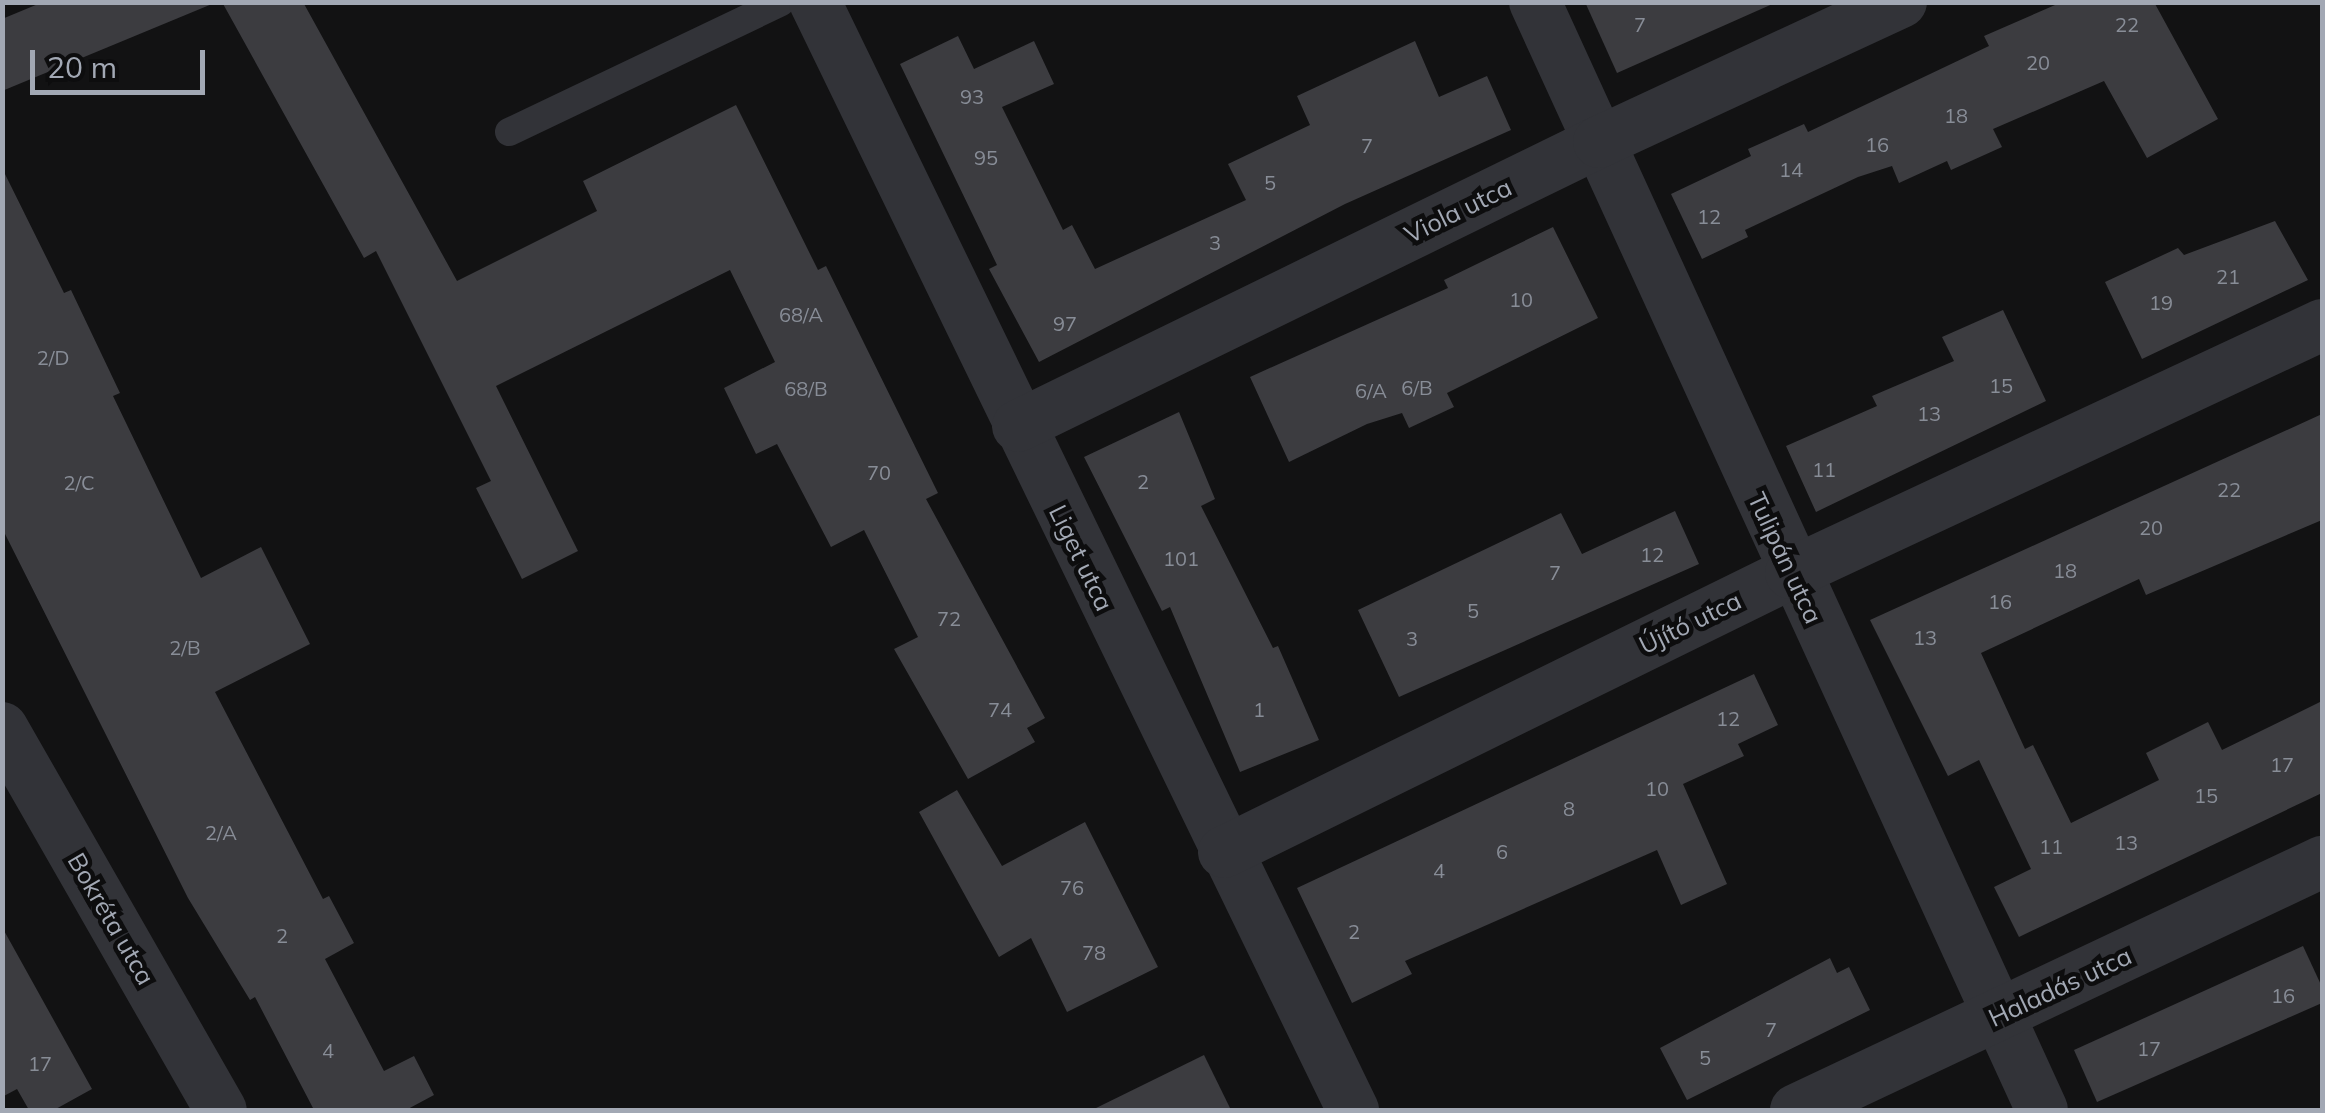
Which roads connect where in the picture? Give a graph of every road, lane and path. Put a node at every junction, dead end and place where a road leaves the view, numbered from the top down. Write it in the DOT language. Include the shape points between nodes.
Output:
graph roads {
  1 [pos="781,2"];
  2 [pos="815,2"];
  3 [pos="1535,2"];
  4 [pos="1901,2"];
  5 [pos="508,132"];
  6 [pos="1598,142"];
  7 [pos="2322,325"];
  8 [pos="1018,426"];
  9 [pos="1791,574"];
  10 [pos="2,728"];
  11 [pos="1224,852"];
  12 [pos="2322,862"];
  13 [pos="2000,1016"];
  14 [pos="220,1110"];
  15 [pos="1353,1110"];
  16 [pos="1796,1110"];
  17 [pos="2042,1110"];
  1 -- 5 [label="lane"];
  2 -- 8 [label="street, Liget utca"];
  3 -- 6 [label="street, Tulipán utca"];
  4 -- 6 [label="street, Viola utca"];
  6 -- 8 [label="street, Viola utca"];
  6 -- 9 [label="street, Tulipán utca"];
  7 -- 9 [label="street, Újító utca"];
  8 -- 11 [label="street, Liget utca"];
  9 -- 11 [label="street, Újító utca"];
  9 -- 13 [label="street, Tulipán utca"];
  10 -- 14 [label="street, Bokréta utca"];
  11 -- 15 [label="street, Liget utca"];
  12 -- 13 [label="street, Haladás utca"];
  13 -- 16 [label="street, Haladás utca"];
  13 -- 17 [label="street, Tulipán utca"];
}
